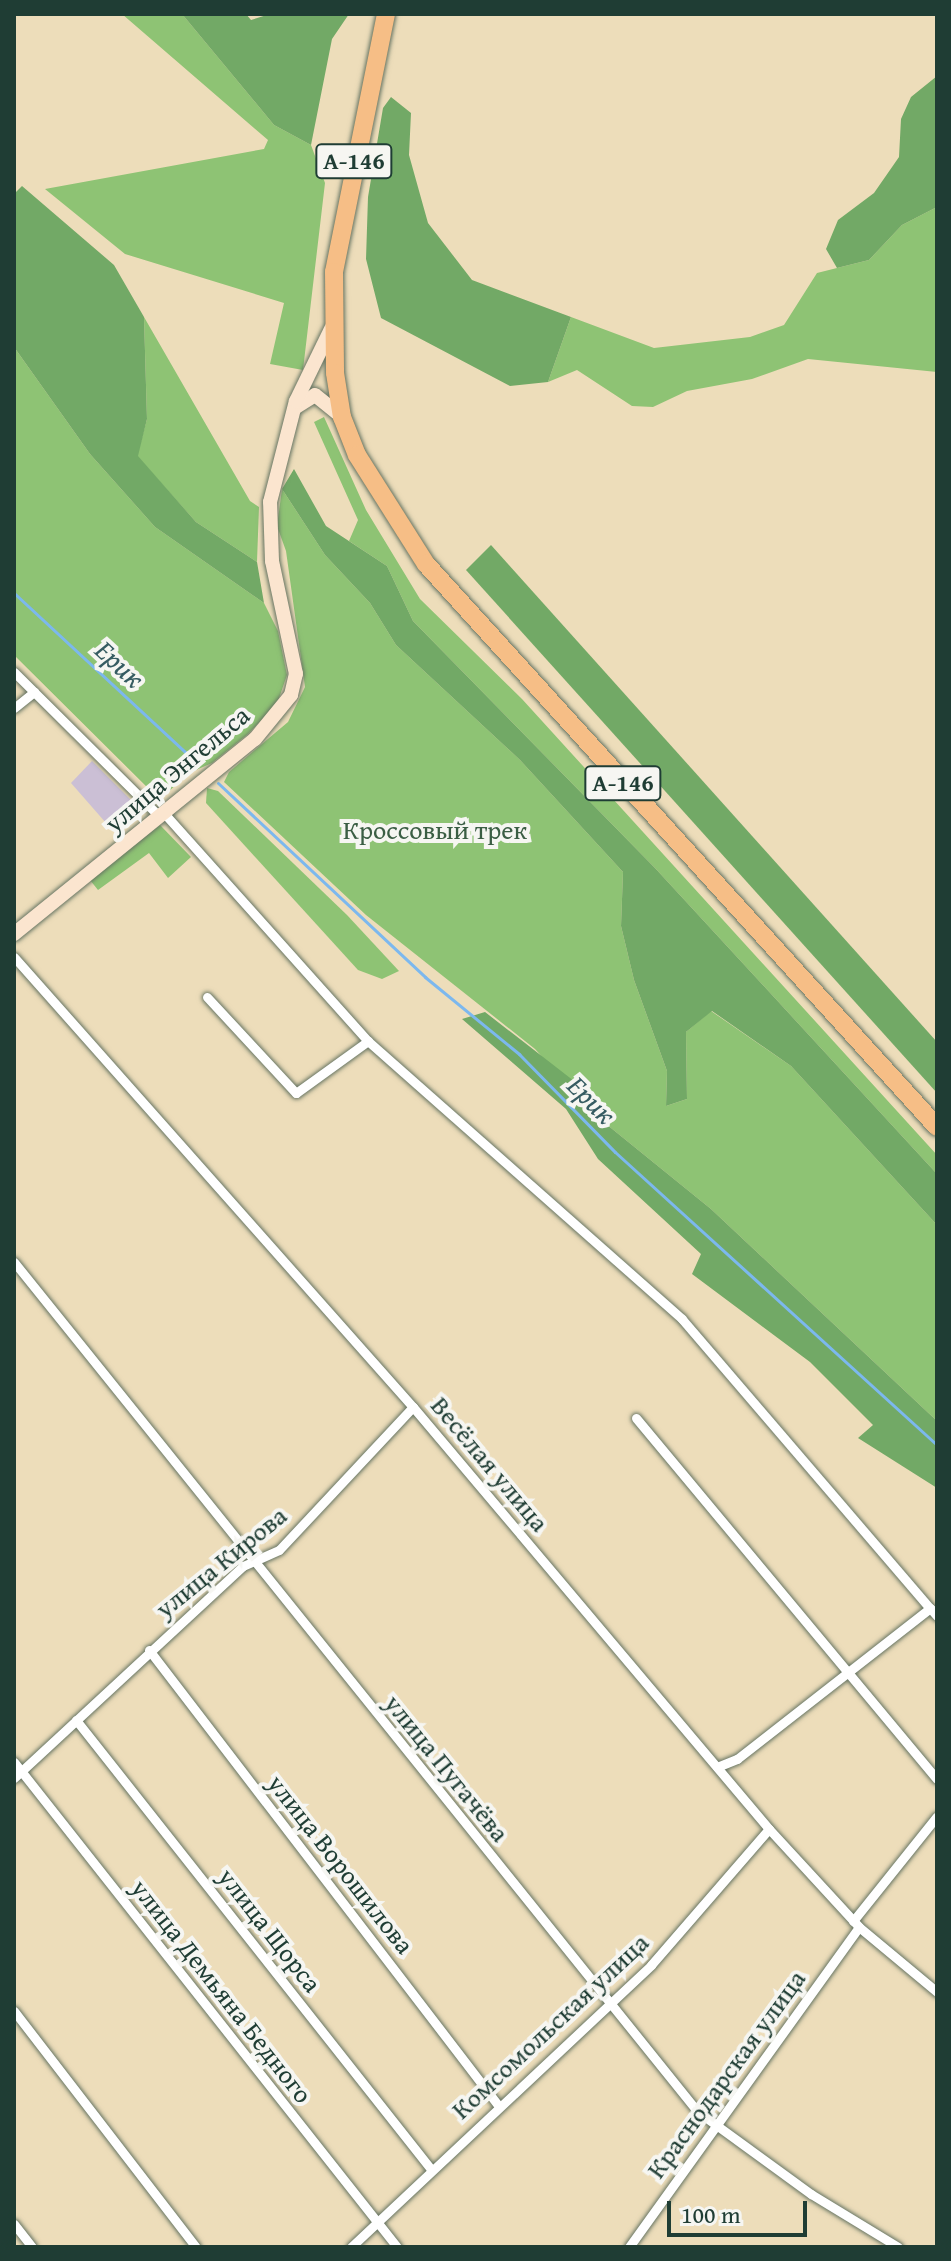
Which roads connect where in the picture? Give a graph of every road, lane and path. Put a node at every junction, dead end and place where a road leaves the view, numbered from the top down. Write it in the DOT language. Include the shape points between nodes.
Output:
graph roads {
  1 [pos="386,14"];
  2 [pos="331,329"];
  3 [pos="292,414"];
  4 [pos="342,417"];
  5 [pos="14,672"];
  6 [pos="34,692"];
  7 [pos="14,708"];
  8 [pos="161,814"];
  9 [pos="14,934"];
  10 [pos="14,957"];
  11 [pos="207,997"];
  12 [pos="368,1041"];
  13 [pos="937,1127"];
  14 [pos="14,1262"];
  15 [pos="413,1407"];
  16 [pos="636,1418"];
  17 [pos="253,1565"];
  18 [pos="934,1612"];
  19 [pos="149,1650"];
  20 [pos="849,1671"];
  21 [pos="76,1720"];
  22 [pos="14,1762"];
  23 [pos="717,1767"];
  24 [pos="18,1775"];
  25 [pos="937,1779"];
  26 [pos="937,1816"];
  27 [pos="769,1829"];
  28 [pos="856,1924"];
  29 [pos="937,1992"];
  30 [pos="611,2005"];
  31 [pos="14,2011"];
  32 [pos="498,2105"];
  33 [pos="714,2125"];
  34 [pos="430,2168"];
  35 [pos="374,2221"];
  36 [pos="14,2224"];
  37 [pos="32,2247"];
  38 [pos="196,2247"];
  39 [pos="351,2247"];
  40 [pos="397,2247"];
  41 [pos="629,2247"];
  42 [pos="898,2247"];
  1 -- 2 [label="highway, А-146" via="342,213"];
  2 -- 3 [label="street, улица Энгельса"];
  2 -- 4 [label="highway, А-146"];
  3 -- 4 [label="street" via="315,395"];
  3 -- 8 [label="street, улица Энгельса" via="268,522 296,674 291,695 255,739"];
  4 -- 13 [label="highway, А-146" via="370,478 426,564"];
  5 -- 6 [label="street"];
  6 -- 7 [label="street"];
  6 -- 8 [label="street"];
  8 -- 9 [label="street, улица Энгельса"];
  8 -- 12 [label="street"];
  10 -- 15 [label="street, Весёлая улица"];
  11 -- 12 [label="street" via="296,1093"];
  12 -- 18 [label="street" via="682,1319"];
  14 -- 17 [label="street, улица Пугачёва"];
  15 -- 17 [label="street, улица Кирова" via="279,1550"];
  15 -- 23 [label="street, Весёлая улица"];
  16 -- 20 [label="street"];
  17 -- 19 [label="street, улица Кирова" via="243,1566"];
  17 -- 30 [label="street, улица Пугачёва"];
  18 -- 20 [label="street"];
  19 -- 21 [label="street, улица Кирова"];
  19 -- 32 [label="street, улица Ворошилова"];
  20 -- 23 [label="street" via="737,1759"];
  20 -- 25 [label="street"];
  21 -- 24 [label="street, улица Кирова"];
  21 -- 34 [label="street, улица Щорса"];
  22 -- 24 [label="street, улица Демьяна Бедного"];
  23 -- 27 [label="street, Весёлая улица"];
  24 -- 35 [label="street, улица Демьяна Бедного"];
  26 -- 28 [label="street, Краснодарская улица"];
  27 -- 28 [label="street, Весёлая улица"];
  27 -- 30 [label="street, Комсомольская улица"];
  28 -- 29 [label="street, Весёлая улица"];
  28 -- 33 [label="street, Краснодарская улица"];
  30 -- 32 [label="street, Комсомольская улица"];
  30 -- 33 [label="street, улица Пугачёва"];
  31 -- 38 [label="street"];
  32 -- 34 [label="street, Комсомольская улица"];
  33 -- 41 [label="street, Краснодарская улица"];
  33 -- 42 [label="street, улица Пугачёва"];
  34 -- 35 [label="street, Комсомольская улица"];
  35 -- 39 [label="street, Комсомольская улица"];
  35 -- 40 [label="street, улица Демьяна Бедного"];
  36 -- 37 [label="street"];
}
